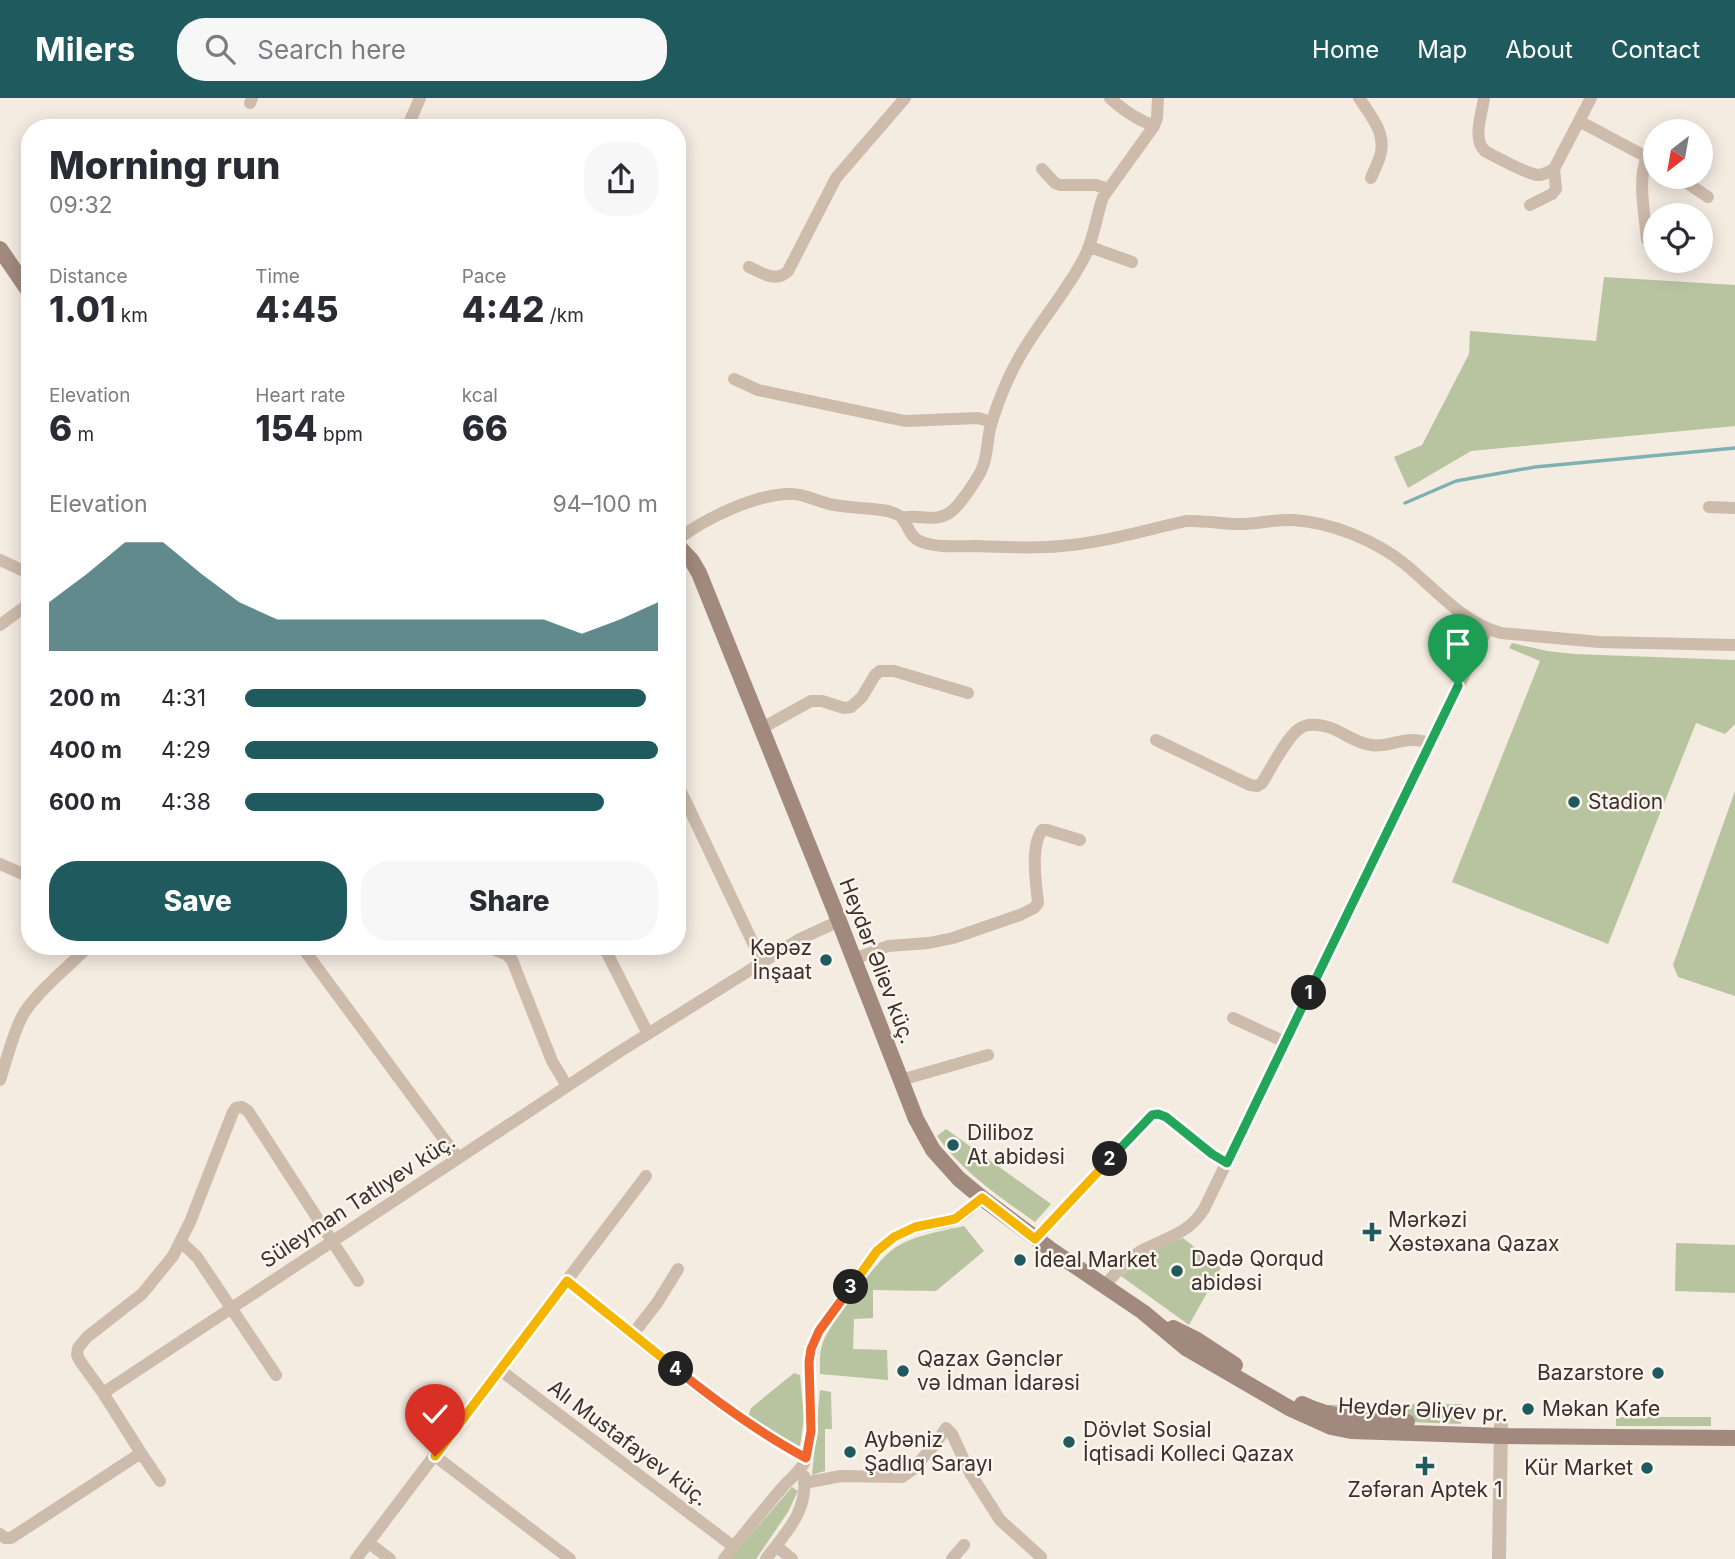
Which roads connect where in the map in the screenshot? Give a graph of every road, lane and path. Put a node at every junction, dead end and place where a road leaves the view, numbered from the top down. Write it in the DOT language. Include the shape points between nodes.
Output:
graph roads {
  1 [pos="420,98"];
  2 [pos="905,98"];
  3 [pos="1110,98"];
  4 [pos="1158,98"];
  5 [pos="1359,98"];
  6 [pos="1484,98"];
  7 [pos="1591,98"];
  8 [pos="411,119"];
  9 [pos="1579,121"];
  10 [pos="1154,126"];
  11 [pos="1643,155"];
  12 [pos="1042,169"];
  13 [pos="1553,169"];
  14 [pos="1643,170"];
  15 [pos="1371,178"];
  16 [pos="1108,189"];
  17 [pos="1643,189"];
  18 [pos="1696,189"];
  19 [pos="1708,197"];
  20 [pos="1530,205"];
  21 [pos="1090,247"];
  22 [pos="0,250"];
  23 [pos="1132,262"];
  24 [pos="749,267"];
  25 [pos="21,276"];
  26 [pos="734,379"];
  27 [pos="992,422"];
  28 [pos="1709,507"];
  29 [pos="1735,508"];
  30 [pos="902,518"];
  31 [pos="686,534"];
  32 [pos="686,554"];
  33 [pos="0,560"];
  34 [pos="21,570"];
  35 [pos="21,610"];
  36 [pos="0,625"];
  37 [pos="1487,629"];
  38 [pos="1735,645"];
  39 [pos="968,693"];
  40 [pos="762,728"];
  41 [pos="1156,740"];
  42 [pos="1430,743"];
  43 [pos="686,802"];
  44 [pos="1080,839"];
  45 [pos="0,864"];
  46 [pos="21,873"];
  47 [pos="839,921"];
  48 [pos="80,955"];
  49 [pos="308,955"];
  50 [pos="507,955"];
  51 [pos="608,955"];
  52 [pos="854,959"];
  53 [pos="762,962"];
  54 [pos="1233,1017"];
  55 [pos="648,1034"];
  56 [pos="1285,1042"];
  57 [pos="988,1055"];
  58 [pos="0,1080"];
  59 [pos="901,1080"];
  60 [pos="567,1086"];
  61 [pos="458,1158"];
  62 [pos="1227,1163"];
  63 [pos="646,1176"];
  64 [pos="982,1198"];
  65 [pos="1035,1239"];
  66 [pos="181,1242"];
  67 [pos="331,1242"];
  68 [pos="678,1269"];
  69 [pos="358,1281"];
  70 [pos="567,1281"];
  71 [pos="1105,1285"];
  72 [pos="232,1308"];
  73 [pos="633,1334"];
  74 [pos="500,1370"];
  75 [pos="276,1375"];
  76 [pos="103,1393"];
  77 [pos="1735,1428"];
  78 [pos="1502,1430"];
  79 [pos="1735,1438"];
  80 [pos="141,1453"];
  81 [pos="435,1456"];
  82 [pos="804,1462"];
  83 [pos="160,1481"];
  84 [pos="804,1483"];
  85 [pos="0,1534"];
  86 [pos="369,1543"];
  87 [pos="964,1545"];
  88 [pos="776,1546"];
  89 [pos="734,1547"];
  90 [pos="1041,1558"];
  91 [pos="356,1559"];
  92 [pos="390,1559"];
  93 [pos="570,1559"];
  94 [pos="724,1559"];
  95 [pos="766,1559"];
  96 [pos="792,1559"];
  97 [pos="951,1559"];
  98 [pos="1499,1559"];
  1 -- 8 [label="street"];
  2 -- 24 [label="street" via="836,178 788,271 776,277"];
  3 -- 10 [label="street"];
  4 -- 10 [label="street"];
  5 -- 15 [label="street" via="1381,137 1380,156"];
  6 -- 13 [label="street" via="1480,147 1538,175"];
  7 -- 9 [label="street"];
  9 -- 11 [label="street"];
  9 -- 13 [label="street"];
  10 -- 16 [label="street"];
  12 -- 16 [label="street" via="1060,185"];
  13 -- 20 [label="street" via="1556,189"];
  14 -- 17 [label="street"];
  16 -- 21 [label="street"];
  18 -- 19 [label="street"];
  21 -- 23 [label="street"];
  21 -- 27 [label="street" via="1020,355"];
  22 -- 25 [label="main road"];
  26 -- 27 [label="street" via="758,390 905,421 978,418"];
  27 -- 30 [label="street" via="980,475 953,510 929,519"];
  28 -- 29 [label="street"];
  30 -- 31 [label="street" via="888,511 779,494 708,519"];
  30 -- 37 [label="street" via="922,542 1028,548 1084,543 1186,521 1311,522 1386,550"];
  32 -- 40 [label="main road, Heydər Əliev küç." via="699,573"];
  33 -- 34 [label="street"];
  35 -- 36 [label="street"];
  37 -- 38 [label="street" via="1599,642"];
  37 -- 42 [label="street"];
  39 -- 40 [label="street" via="880,671 851,707 811,701"];
  40 -- 47 [label="main road, Heydər Əliev küç."];
  41 -- 42 [label="street" via="1257,786 1290,738 1307,725 1322,725 1373,746 1417,739"];
  42 -- 56 [label="street"];
  43 -- 53 [label="street"];
  44 -- 52 [label="street" via="1047,830 1040,833 1035,853 1038,903 1034,908 953,938 888,946"];
  45 -- 46 [label="street"];
  47 -- 52 [label="main road, Heydər Əliev küç."];
  47 -- 53 [label="street, Süleyman Tatlıyev küç."];
  48 -- 58 [label="street" via="23,1014"];
  49 -- 61 [label="street"];
  50 -- 60 [label="street"];
  51 -- 55 [label="street"];
  52 -- 59 [label="main road, Heydər Əliev küç."];
  53 -- 55 [label="street, Süleyman Tatlıyev küç."];
  54 -- 56 [label="street"];
  55 -- 60 [label="street, Süleyman Tatlıyev küç."];
  56 -- 62 [label="street"];
  57 -- 59 [label="street"];
  59 -- 64 [label="main road, Heydər Əliev küç." via="933,1150"];
  60 -- 61 [label="street, Süleyman Tatlıyev küç."];
  61 -- 67 [label="street, Süleyman Tatlıyev küç."];
  62 -- 65 [label="street" via="1166,1117 1152,1115"];
  62 -- 71 [label="street" via="1192,1226 1140,1252"];
  63 -- 70 [label="street"];
  64 -- 65 [label="main road, Heydər Əliev küç."];
  64 -- 82 [label="street" via="955,1219 915,1227 884,1245 819,1331 809,1362 811,1431"];
  65 -- 71 [label="main road, Heydər Əliev küç."];
  66 -- 67 [label="street" via="233,1112 242,1107"];
  66 -- 72 [label="street"];
  66 -- 76 [label="street" via="142,1294 78,1348 80,1361"];
  67 -- 69 [label="street"];
  67 -- 72 [label="street, Süleyman Tatlıyev küç."];
  68 -- 73 [label="street"];
  70 -- 73 [label="street"];
  70 -- 74 [label="street"];
  71 -- 78 [label="main road, Heydər Əliev küç." via="1143,1312 1311,1409 1357,1419"];
  72 -- 75 [label="street"];
  72 -- 76 [label="street, Süleyman Tatlıyev küç."];
  73 -- 82 [label="street"];
  74 -- 81 [label="street"];
  74 -- 89 [label="street, Alı Mustafayev küç."];
  76 -- 80 [label="street"];
  77 -- 78 [label="main road"];
  78 -- 79 [label="main road, Heydər Əliyev pr."];
  78 -- 98 [label="street"];
  80 -- 83 [label="street"];
  80 -- 85 [label="street" via="11,1538"];
  81 -- 86 [label="street"];
  81 -- 93 [label="street"];
  82 -- 84 [label="street"];
  82 -- 89 [label="street"];
  84 -- 88 [label="street" via="802,1506"];
  84 -- 90 [label="street" via="841,1476 902,1476 946,1427 1000,1520"];
  86 -- 91 [label="street"];
  86 -- 92 [label="street"];
  87 -- 97 [label="street"];
  88 -- 95 [label="street"];
  88 -- 96 [label="street"];
  89 -- 94 [label="street"];
}
